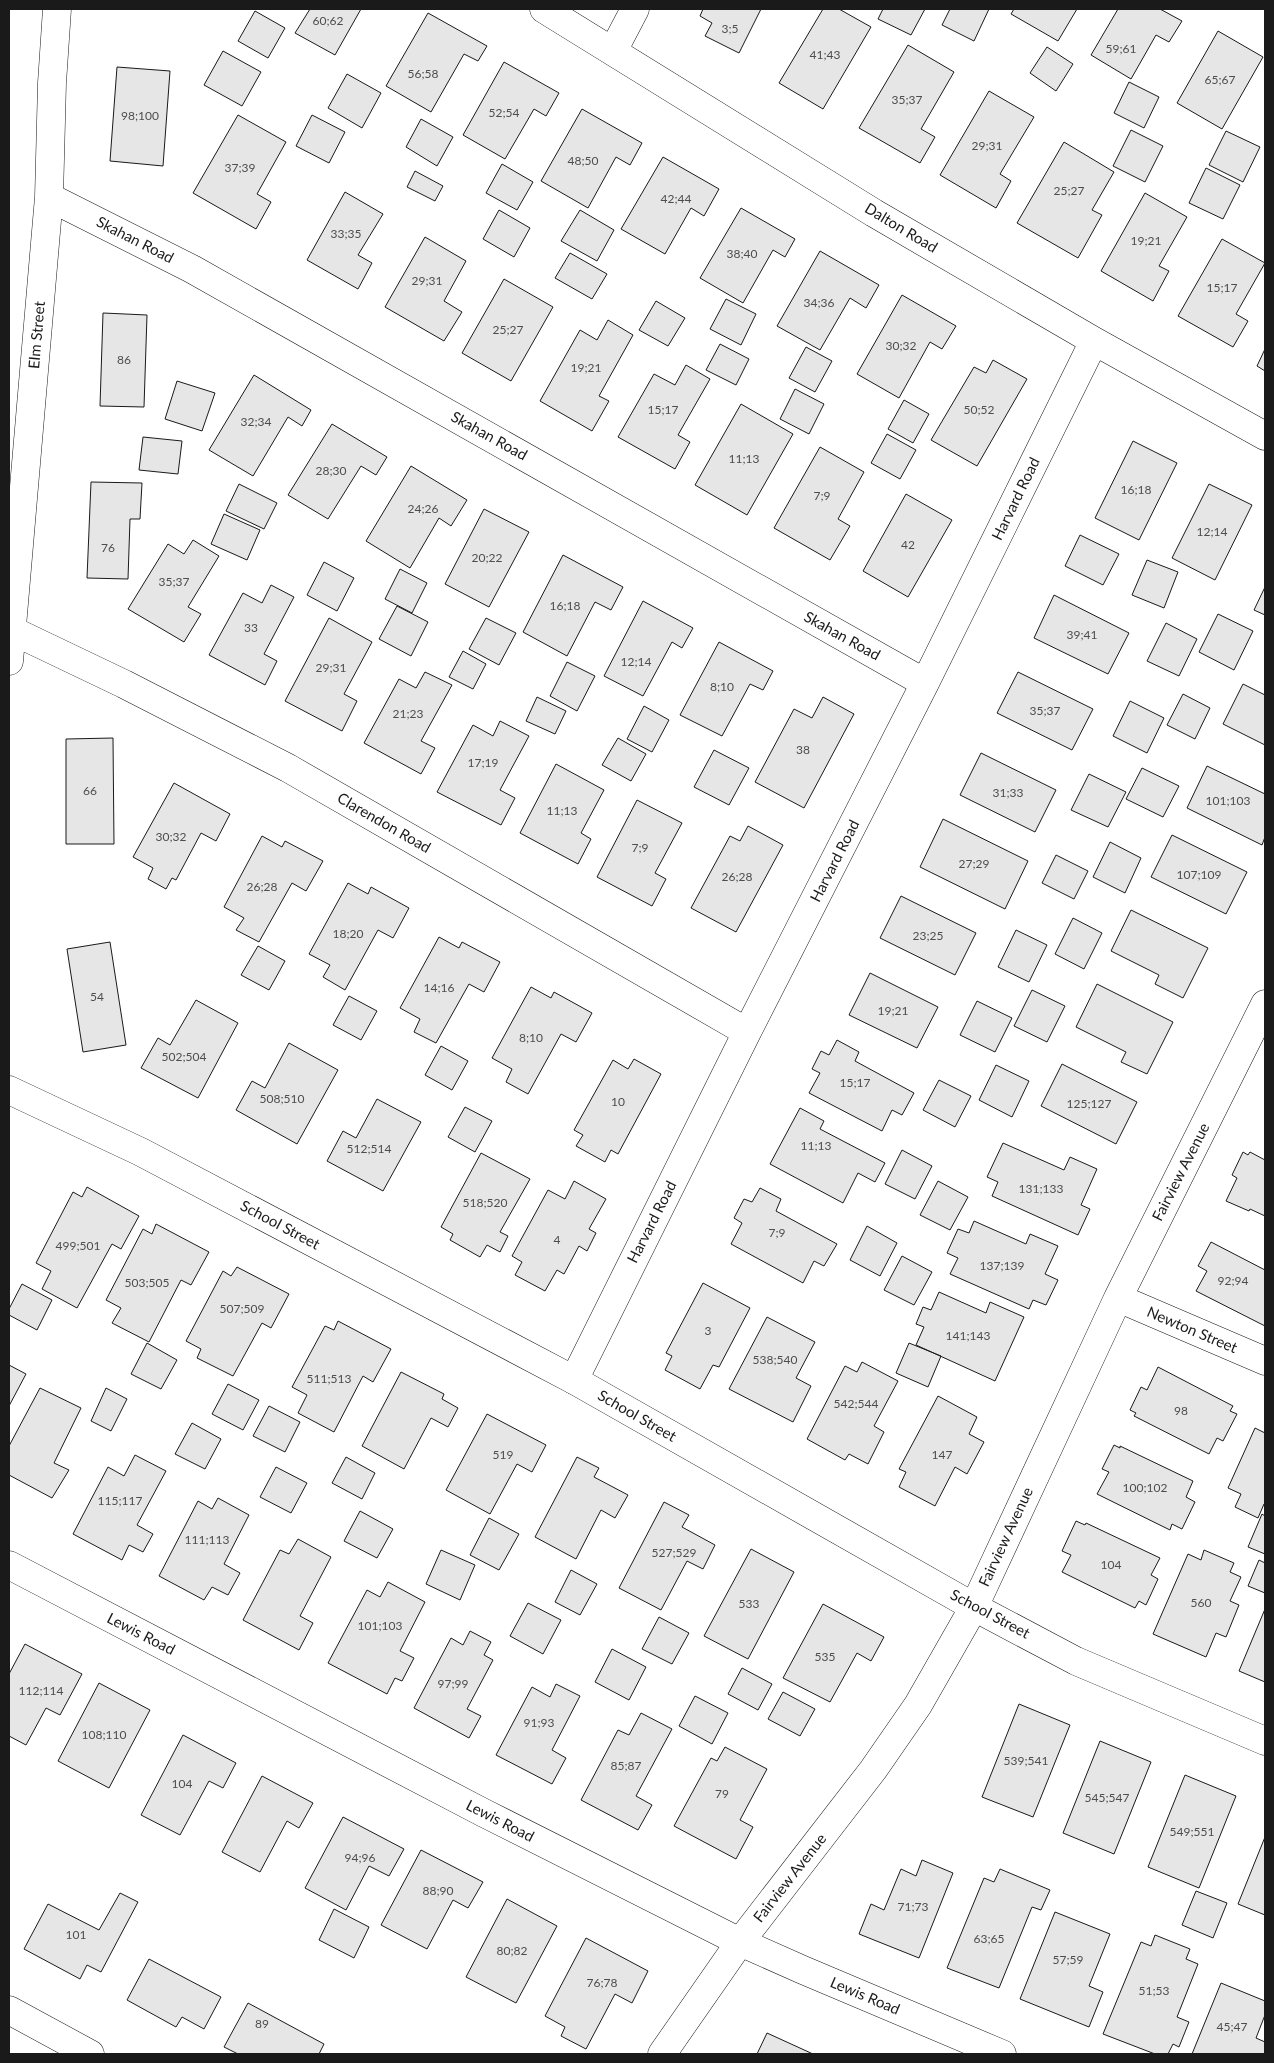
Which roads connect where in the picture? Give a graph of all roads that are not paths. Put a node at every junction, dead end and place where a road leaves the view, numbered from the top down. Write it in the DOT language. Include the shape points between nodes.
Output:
graph roads {
  1 [pos="57,9"];
  2 [pos="544,9"];
  3 [pos="635,9"];
  4 [pos="613,51"];
  5 [pos="49,197"];
  6 [pos="1094,341"];
  7 [pos="1265,436"];
  8 [pos="12,630"];
  9 [pos="9,661"];
  10 [pos="925,683"];
  11 [pos="1265,1008"];
  12 [pos="747,1032"];
  13 [pos="9,1090"];
  14 [pos="1118,1298"];
  15 [pos="1265,1361"];
  16 [pos="574,1380"];
  17 [pos="9,1565"];
  18 [pos="974,1607"];
  19 [pos="1265,1741"];
  20 [pos="740,1942"];
  21 [pos="9,2010"];
  22 [pos="90,2054"];
  23 [pos="662,2054"];
  24 [pos="1002,2054"];
  1 -- 5 [label="street, Elm Street"];
  2 -- 4 [label="street, Dalton Road"];
  3 -- 4 [label="street"];
  4 -- 6 [label="street, Dalton Road" via="874,213"];
  5 -- 8 [label="street, Elm Street"];
  5 -- 10 [label="street, Skahan Road" via="192,269"];
  6 -- 7 [label="street, Dalton Road"];
  6 -- 10 [label="street, Harvard Road"];
  8 -- 9 [label="street, Elm Street"];
  8 -- 12 [label="street, Clarendon Road" via="288,768"];
  10 -- 12 [label="street, Harvard Road"];
  11 -- 14 [label="street, Fairview Avenue"];
  12 -- 16 [label="street, Harvard Road"];
  13 -- 16 [label="street, School Street" via="141,1152"];
  14 -- 15 [label="street, Newton Street"];
  14 -- 18 [label="street, Fairview Avenue"];
  16 -- 18 [label="street, School Street"];
  17 -- 20 [label="street, Lewis Road"];
  18 -- 19 [label="street, School Street" via="1076,1661"];
  18 -- 20 [label="street, Fairview Avenue" via="918,1705 890,1746"];
  20 -- 23 [label="street, Fairview Avenue"];
  20 -- 24 [label="street, Lewis Road"];
  21 -- 22 [label="street"];
}
